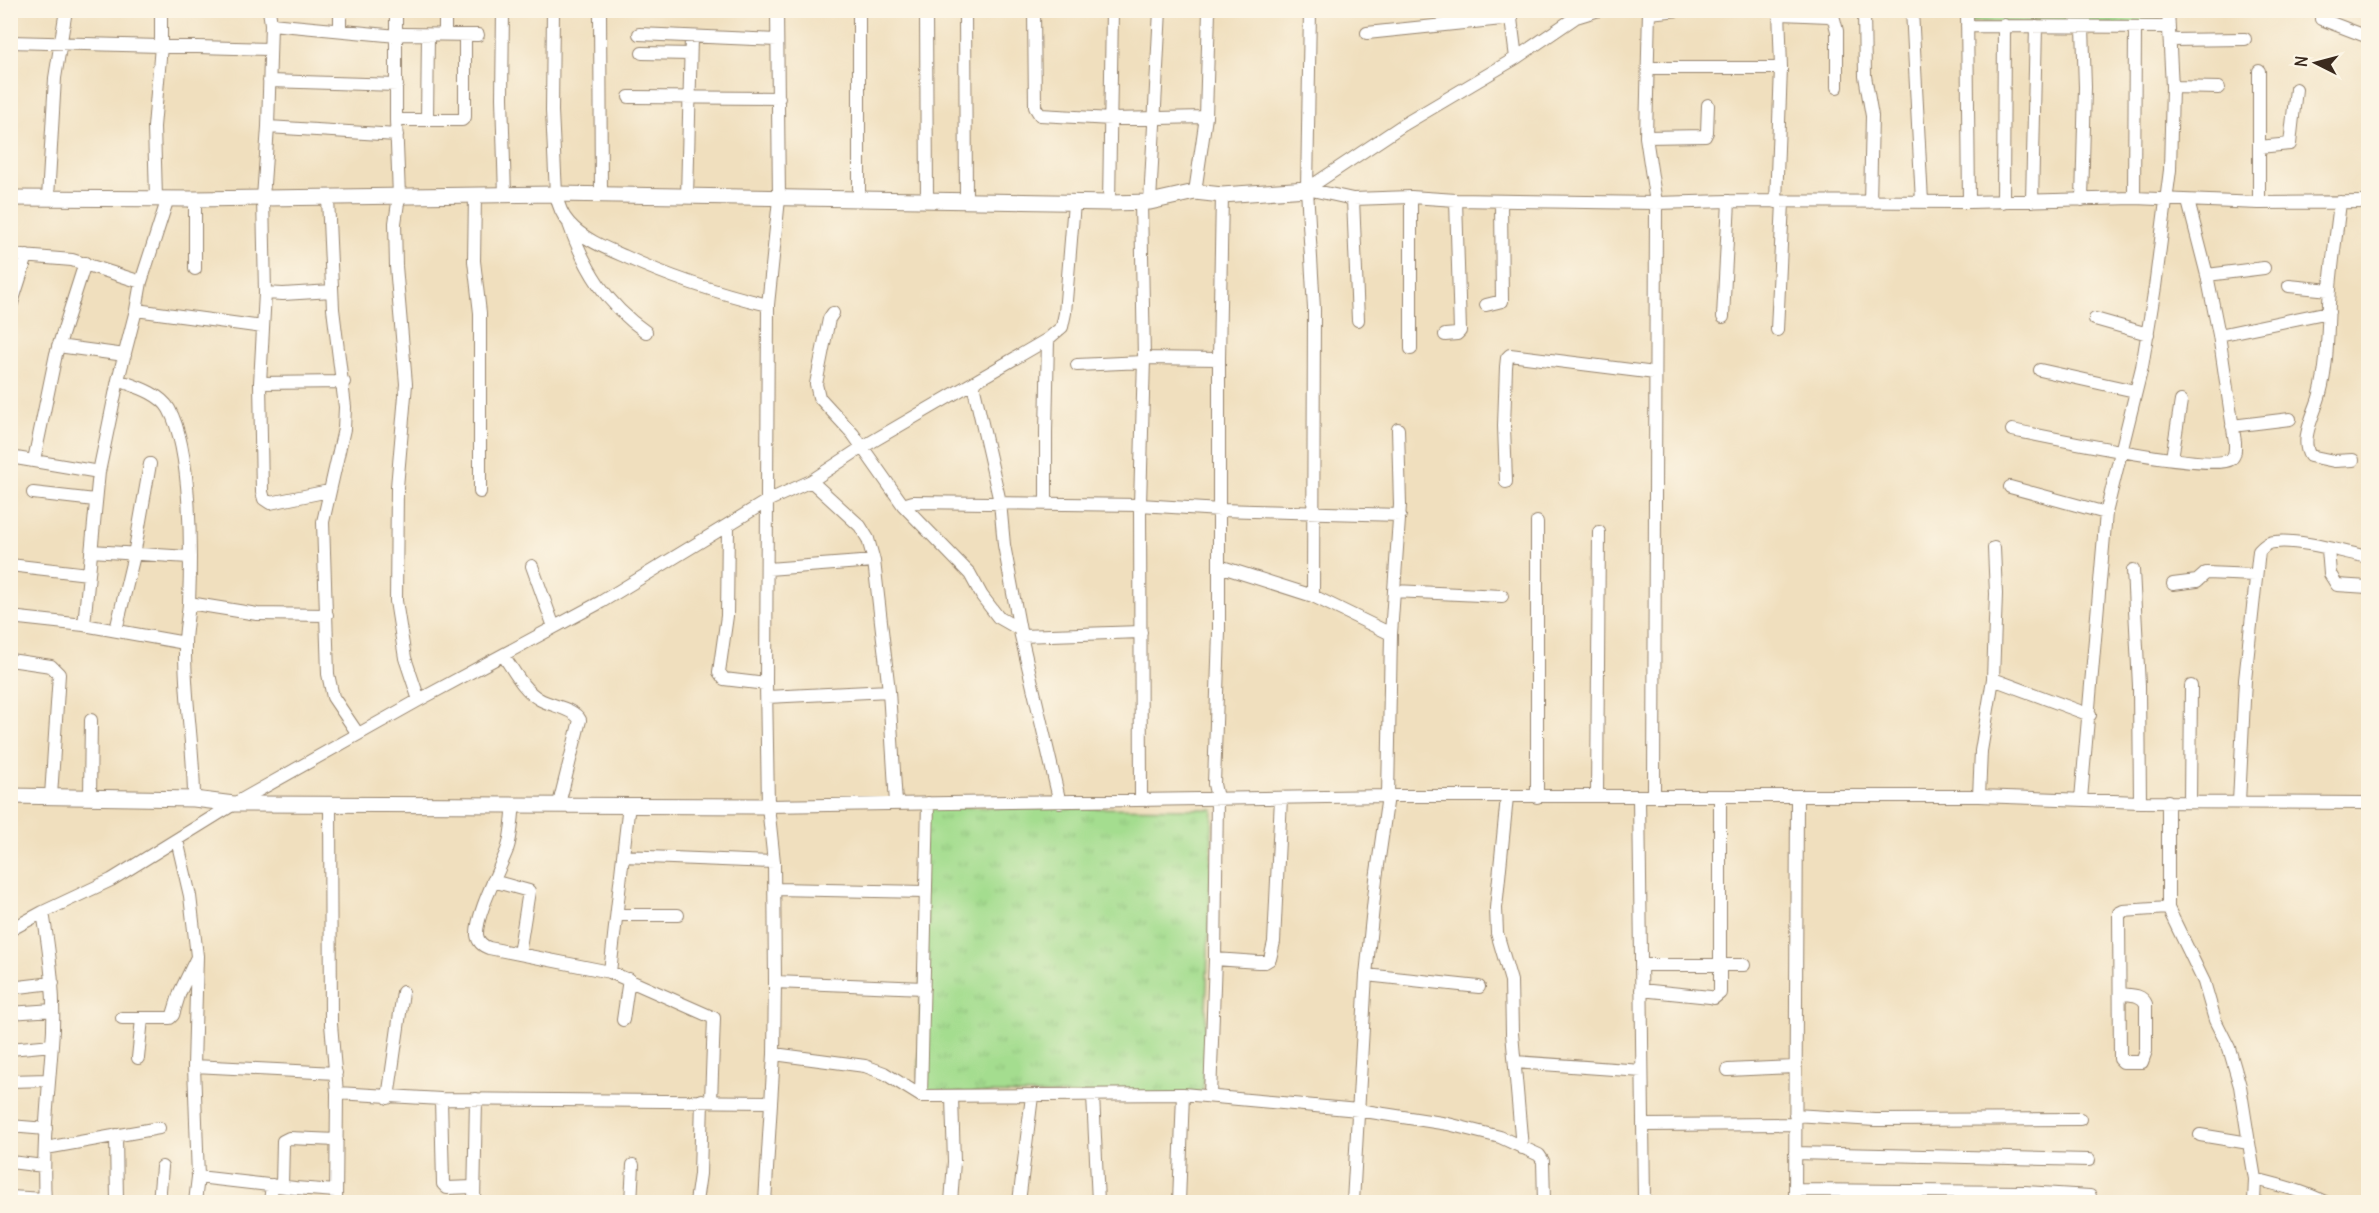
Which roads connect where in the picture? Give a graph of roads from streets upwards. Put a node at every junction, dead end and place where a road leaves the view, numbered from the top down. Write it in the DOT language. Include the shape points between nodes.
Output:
graph roads {
  1 [pos="66,10"];
  2 [pos="161,10"];
  3 [pos="269,10"];
  4 [pos="340,10"];
  5 [pos="396,10"];
  6 [pos="445,10"];
  7 [pos="503,10"];
  8 [pos="553,10"];
  9 [pos="600,10"];
  10 [pos="777,10"];
  11 [pos="860,10"];
  12 [pos="926,10"];
  13 [pos="965,10"];
  14 [pos="1034,10"];
  15 [pos="1112,10"];
  16 [pos="1160,10"];
  17 [pos="1209,10"];
  18 [pos="1310,10"];
  19 [pos="1679,10"];
  20 [pos="1864,10"];
  21 [pos="1912,10"];
  22 [pos="1967,10"];
  23 [pos="2168,10"];
  24 [pos="1598,11"];
  25 [pos="1649,12"];
  26 [pos="1780,12"];
  27 [pos="1511,14"];
  28 [pos="2321,19"];
  29 [pos="271,24"];
  30 [pos="2004,25"];
  31 [pos="1967,26"];
  32 [pos="2036,26"];
  33 [pos="2083,27"];
  34 [pos="2168,27"];
  35 [pos="2135,28"];
  36 [pos="340,30"];
  37 [pos="1368,33"];
  38 [pos="446,34"];
  39 [pos="639,34"];
  40 [pos="428,35"];
  41 [pos="397,36"];
  42 [pos="691,37"];
  43 [pos="2368,37"];
  44 [pos="2245,39"];
  45 [pos="777,40"];
  46 [pos="2170,40"];
  47 [pos="10,42"];
  48 [pos="61,44"];
  49 [pos="161,46"];
  50 [pos="270,49"];
  51 [pos="642,53"];
  52 [pos="690,54"];
  53 [pos="1516,58"];
  54 [pos="1649,68"];
  55 [pos="1781,68"];
  56 [pos="2259,71"];
  57 [pos="269,81"];
  58 [pos="397,85"];
  59 [pos="1837,87"];
  60 [pos="2172,87"];
  61 [pos="2219,88"];
  62 [pos="2296,89"];
  63 [pos="629,97"];
  64 [pos="690,98"];
  65 [pos="779,98"];
  66 [pos="1708,105"];
  67 [pos="1206,117"];
  68 [pos="1111,119"];
  69 [pos="1155,119"];
  70 [pos="396,120"];
  71 [pos="427,120"];
  72 [pos="268,127"];
  73 [pos="396,135"];
  74 [pos="1646,137"];
  75 [pos="2259,147"];
  76 [pos="1307,189"];
  77 [pos="1195,192"];
  78 [pos="556,194"];
  79 [pos="475,195"];
  80 [pos="601,195"];
  81 [pos="1222,195"];
  82 [pos="399,196"];
  83 [pos="504,196"];
  84 [pos="687,196"];
  85 [pos="1411,197"];
  86 [pos="10,198"];
  87 [pos="48,198"];
  88 [pos="162,198"];
  89 [pos="263,198"];
  90 [pos="328,198"];
  91 [pos="2134,198"];
  92 [pos="195,199"];
  93 [pos="779,199"];
  94 [pos="859,199"];
  95 [pos="1353,199"];
  96 [pos="927,200"];
  97 [pos="966,200"];
  98 [pos="1456,200"];
  99 [pos="2082,200"];
  100 [pos="1502,201"];
  101 [pos="1729,201"];
  102 [pos="2032,201"];
  103 [pos="2167,201"];
  104 [pos="2188,201"];
  105 [pos="1146,202"];
  106 [pos="1780,202"];
  107 [pos="1870,202"];
  108 [pos="1922,202"];
  109 [pos="1969,202"];
  110 [pos="2003,202"];
  111 [pos="2340,202"];
  112 [pos="2368,202"];
  113 [pos="1074,203"];
  114 [pos="1109,203"];
  115 [pos="1656,203"];
  116 [pos="2259,203"];
  117 [pos="568,223"];
  118 [pos="10,255"];
  119 [pos="27,256"];
  120 [pos="84,263"];
  121 [pos="2264,268"];
  122 [pos="195,269"];
  123 [pos="2207,275"];
  124 [pos="141,282"];
  125 [pos="2289,286"];
  126 [pos="2330,290"];
  127 [pos="332,291"];
  128 [pos="266,293"];
  129 [pos="768,305"];
  130 [pos="1486,305"];
  131 [pos="10,309"];
  132 [pos="136,310"];
  133 [pos="2329,312"];
  134 [pos="833,313"];
  135 [pos="1723,317"];
  136 [pos="2095,319"];
  137 [pos="1358,320"];
  138 [pos="263,327"];
  139 [pos="1777,330"];
  140 [pos="646,332"];
  141 [pos="2148,334"];
  142 [pos="1445,335"];
  143 [pos="2219,335"];
  144 [pos="1048,339"];
  145 [pos="58,346"];
  146 [pos="1411,349"];
  147 [pos="124,355"];
  148 [pos="1219,359"];
  149 [pos="1144,360"];
  150 [pos="1077,365"];
  151 [pos="2040,370"];
  152 [pos="1655,373"];
  153 [pos="118,380"];
  154 [pos="260,382"];
  155 [pos="344,382"];
  156 [pos="973,384"];
  157 [pos="2135,391"];
  158 [pos="2181,401"];
  159 [pos="2290,419"];
  160 [pos="2232,426"];
  161 [pos="1398,429"];
  162 [pos="2012,430"];
  163 [pos="861,448"];
  164 [pos="2121,452"];
  165 [pos="10,457"];
  166 [pos="2172,458"];
  167 [pos="34,460"];
  168 [pos="2353,460"];
  169 [pos="150,464"];
  170 [pos="99,472"];
  171 [pos="811,481"];
  172 [pos="1506,482"];
  173 [pos="2010,487"];
  174 [pos="329,491"];
  175 [pos="480,492"];
  176 [pos="33,493"];
  177 [pos="95,500"];
  178 [pos="767,501"];
  179 [pos="1000,502"];
  180 [pos="1046,503"];
  181 [pos="903,505"];
  182 [pos="1140,505"];
  183 [pos="1220,510"];
  184 [pos="1312,512"];
  185 [pos="2106,513"];
  186 [pos="1400,515"];
  187 [pos="1537,522"];
  188 [pos="728,525"];
  189 [pos="1599,532"];
  190 [pos="1994,548"];
  191 [pos="2328,549"];
  192 [pos="91,551"];
  193 [pos="135,555"];
  194 [pos="189,557"];
  195 [pos="2368,557"];
  196 [pos="874,561"];
  197 [pos="10,565"];
  198 [pos="532,566"];
  199 [pos="1219,566"];
  200 [pos="768,569"];
  201 [pos="2133,570"];
  202 [pos="88,574"];
  203 [pos="2255,575"];
  204 [pos="2174,584"];
  205 [pos="2368,586"];
  206 [pos="1394,591"];
  207 [pos="1313,596"];
  208 [pos="1502,596"];
  209 [pos="189,603"];
  210 [pos="327,615"];
  211 [pos="10,617"];
  212 [pos="84,625"];
  213 [pos="554,627"];
  214 [pos="116,630"];
  215 [pos="1020,632"];
  216 [pos="1141,632"];
  217 [pos="1391,634"];
  218 [pos="185,643"];
  219 [pos="503,655"];
  220 [pos="10,660"];
  221 [pos="1993,679"];
  222 [pos="766,684"];
  223 [pos="2191,686"];
  224 [pos="889,691"];
  225 [pos="766,697"];
  226 [pos="419,700"];
  227 [pos="2090,715"];
  228 [pos="92,720"];
  229 [pos="358,734"];
  230 [pos="10,796"];
  231 [pos="51,796"];
  232 [pos="90,796"];
  233 [pos="1388,796"];
  234 [pos="1597,796"];
  235 [pos="1639,796"];
  236 [pos="1654,796"];
  237 [pos="1720,796"];
  238 [pos="1979,796"];
  239 [pos="1507,797"];
  240 [pos="1538,797"];
  241 [pos="1217,798"];
  242 [pos="1281,798"];
  243 [pos="1797,798"];
  244 [pos="194,799"];
  245 [pos="2081,799"];
  246 [pos="1141,800"];
  247 [pos="2168,801"];
  248 [pos="1060,802"];
  249 [pos="2140,802"];
  250 [pos="2190,802"];
  251 [pos="2239,802"];
  252 [pos="928,803"];
  253 [pos="2368,803"];
  254 [pos="234,804"];
  255 [pos="330,804"];
  256 [pos="514,804"];
  257 [pos="559,804"];
  258 [pos="629,804"];
  259 [pos="896,804"];
  260 [pos="768,806"];
  261 [pos="177,840"];
  262 [pos="623,856"];
  263 [pos="774,862"];
  264 [pos="493,881"];
  265 [pos="775,889"];
  266 [pos="925,892"];
  267 [pos="2168,908"];
  268 [pos="44,912"];
  269 [pos="617,915"];
  270 [pos="678,915"];
  271 [pos="10,930"];
  272 [pos="519,954"];
  273 [pos="197,956"];
  274 [pos="1215,959"];
  275 [pos="1641,964"];
  276 [pos="1721,964"];
  277 [pos="1744,965"];
  278 [pos="610,972"];
  279 [pos="1366,975"];
  280 [pos="629,979"];
  281 [pos="775,982"];
  282 [pos="53,983"];
  283 [pos="1479,987"];
  284 [pos="10,988"];
  285 [pos="924,988"];
  286 [pos="1641,990"];
  287 [pos="403,993"];
  288 [pos="2121,994"];
  289 [pos="53,1010"];
  290 [pos="10,1012"];
  291 [pos="123,1018"];
  292 [pos="142,1019"];
  293 [pos="623,1020"];
  294 [pos="52,1045"];
  295 [pos="10,1049"];
  296 [pos="774,1054"];
  297 [pos="138,1058"];
  298 [pos="1515,1062"];
  299 [pos="194,1066"];
  300 [pos="1796,1067"];
  301 [pos="1728,1070"];
  302 [pos="1642,1071"];
  303 [pos="336,1073"];
  304 [pos="48,1080"];
  305 [pos="10,1081"];
  306 [pos="337,1093"];
  307 [pos="1183,1094"];
  308 [pos="1093,1095"];
  309 [pos="921,1096"];
  310 [pos="1032,1096"];
  311 [pos="1210,1096"];
  312 [pos="952,1097"];
  313 [pos="388,1098"];
  314 [pos="476,1099"];
  315 [pos="441,1100"];
  316 [pos="706,1101"];
  317 [pos="771,1101"];
  318 [pos="1358,1110"];
  319 [pos="1795,1119"];
  320 [pos="2080,1119"];
  321 [pos="1643,1125"];
  322 [pos="10,1126"];
  323 [pos="159,1128"];
  324 [pos="46,1129"];
  325 [pos="116,1135"];
  326 [pos="2200,1135"];
  327 [pos="337,1140"];
  328 [pos="2249,1143"];
  329 [pos="46,1148"];
  330 [pos="1522,1148"];
  331 [pos="1795,1153"];
  332 [pos="2089,1160"];
  333 [pos="10,1162"];
  334 [pos="633,1165"];
  335 [pos="44,1166"];
  336 [pos="162,1167"];
  337 [pos="198,1177"];
  338 [pos="2255,1179"];
  339 [pos="277,1186"];
  340 [pos="473,1187"];
  341 [pos="1795,1196"];
  342 [pos="2090,1196"];
  343 [pos="10,1197"];
  344 [pos="336,1197"];
  345 [pos="45,1201"];
  346 [pos="117,1203"];
  347 [pos="159,1203"];
  348 [pos="195,1203"];
  349 [pos="270,1203"];
  350 [pos="474,1203"];
  351 [pos="631,1203"];
  352 [pos="696,1203"];
  353 [pos="765,1203"];
  354 [pos="951,1203"];
  355 [pos="1019,1203"];
  356 [pos="1098,1203"];
  357 [pos="1179,1203"];
  358 [pos="1353,1203"];
  359 [pos="1544,1203"];
  360 [pos="1644,1203"];
  361 [pos="2254,1203"];
  362 [pos="2325,1203"];
  1 -- 48 [label="street"];
  2 -- 49 [label="street"];
  3 -- 29 [label="street"];
  4 -- 36 [label="street"];
  5 -- 41 [label="street"];
  6 -- 38 [label="street"];
  7 -- 83 [label="street"];
  8 -- 78 [label="street"];
  9 -- 80 [label="street"];
  10 -- 45 [label="street"];
  11 -- 94 [label="street"];
  12 -- 96 [label="street"];
  13 -- 97 [label="street"];
  14 -- 68 [label="street" via="1036,112"];
  15 -- 68 [label="street"];
  16 -- 69 [label="street"];
  17 -- 67 [label="street"];
  18 -- 76 [label="street"];
  19 -- 25 [label="street"];
  20 -- 107 [label="street" via="1865,76 1872,116"];
  21 -- 108 [label="street"];
  22 -- 31 [label="street"];
  23 -- 34 [label="street"];
  24 -- 53 [label="street" via="1576,17"];
  25 -- 54 [label="street"];
  26 -- 55 [label="street"];
  26 -- 59 [label="street" via="1834,19"];
  27 -- 37 [label="street"];
  27 -- 53 [label="street"];
  28 -- 43 [label="street"];
  29 -- 36 [label="street"];
  29 -- 50 [label="street"];
  30 -- 31 [label="street"];
  30 -- 32 [label="street"];
  30 -- 110 [label="street"];
  31 -- 109 [label="street"];
  32 -- 33 [label="street"];
  32 -- 102 [label="street"];
  33 -- 35 [label="street"];
  33 -- 99 [label="street"];
  34 -- 35 [label="street"];
  34 -- 46 [label="street"];
  35 -- 91 [label="street"];
  36 -- 41 [label="street"];
  38 -- 40 [label="street"];
  38 -- 71 [label="street" via="471,35 465,117"];
  39 -- 42 [label="street"];
  40 -- 41 [label="street"];
  40 -- 71 [label="street"];
  41 -- 58 [label="street"];
  42 -- 45 [label="street"];
  42 -- 52 [label="street"];
  44 -- 46 [label="street"];
  45 -- 65 [label="street"];
  46 -- 60 [label="street"];
  47 -- 48 [label="street"];
  48 -- 49 [label="street"];
  48 -- 87 [label="street" via="55,78"];
  49 -- 50 [label="street"];
  49 -- 88 [label="street" via="154,127"];
  50 -- 57 [label="street"];
  51 -- 52 [label="street"];
  52 -- 64 [label="street"];
  53 -- 76 [label="street" via="1403,125"];
  54 -- 55 [label="street"];
  54 -- 74 [label="street"];
  55 -- 106 [label="street"];
  56 -- 75 [label="street"];
  57 -- 58 [label="street"];
  57 -- 72 [label="street"];
  58 -- 70 [label="street"];
  60 -- 61 [label="street"];
  60 -- 103 [label="street"];
  62 -- 75 [label="street" via="2290,144"];
  63 -- 64 [label="street"];
  64 -- 65 [label="street"];
  64 -- 84 [label="street"];
  65 -- 93 [label="street"];
  66 -- 74 [label="street" via="1705,136"];
  67 -- 69 [label="street"];
  67 -- 77 [label="street"];
  68 -- 69 [label="street"];
  68 -- 114 [label="street"];
  69 -- 105 [label="street"];
  70 -- 71 [label="street"];
  70 -- 73 [label="street"];
  72 -- 73 [label="street"];
  72 -- 89 [label="street"];
  73 -- 82 [label="street"];
  74 -- 115 [label="street"];
  75 -- 116 [label="street"];
  76 -- 81 [label="street"];
  76 -- 95 [label="street"];
  76 -- 184 [label="street" via="1314,309"];
  77 -- 81 [label="street"];
  77 -- 105 [label="street"];
  78 -- 80 [label="street"];
  78 -- 83 [label="street"];
  78 -- 117 [label="street"];
  79 -- 82 [label="street"];
  79 -- 83 [label="street"];
  79 -- 175 [label="street" via="474,261 480,313"];
  80 -- 84 [label="street"];
  81 -- 148 [label="street"];
  82 -- 90 [label="street"];
  82 -- 226 [label="street" via="396,266 406,384 397,487 396,601 405,658"];
  84 -- 93 [label="street"];
  85 -- 95 [label="street"];
  85 -- 98 [label="street"];
  85 -- 146 [label="street"];
  86 -- 87 [label="street"];
  87 -- 88 [label="street"];
  88 -- 92 [label="street"];
  88 -- 124 [label="street"];
  89 -- 90 [label="street"];
  89 -- 92 [label="street"];
  89 -- 128 [label="street"];
  90 -- 127 [label="street"];
  91 -- 99 [label="street"];
  91 -- 103 [label="street"];
  92 -- 122 [label="street"];
  93 -- 94 [label="street"];
  93 -- 129 [label="street"];
  94 -- 96 [label="street"];
  95 -- 137 [label="street"];
  96 -- 97 [label="street"];
  97 -- 113 [label="street"];
  98 -- 100 [label="street"];
  98 -- 142 [label="street" via="1460,331"];
  99 -- 102 [label="street"];
  100 -- 115 [label="street"];
  100 -- 130 [label="street" via="1502,301"];
  101 -- 106 [label="street"];
  101 -- 115 [label="street"];
  101 -- 135 [label="street"];
  102 -- 110 [label="street"];
  103 -- 104 [label="street"];
  103 -- 141 [label="street"];
  104 -- 116 [label="street"];
  104 -- 123 [label="street"];
  105 -- 114 [label="street"];
  105 -- 149 [label="street"];
  106 -- 107 [label="street"];
  106 -- 139 [label="street"];
  107 -- 108 [label="street"];
  108 -- 109 [label="street"];
  109 -- 110 [label="street"];
  111 -- 112 [label="street"];
  111 -- 116 [label="street"];
  111 -- 126 [label="street"];
  113 -- 114 [label="street"];
  113 -- 144 [label="street" via="1065,312 1062,327"];
  115 -- 152 [label="street"];
  117 -- 129 [label="street" via="603,247 680,280"];
  117 -- 140 [label="street" via="579,254 600,287 620,312"];
  118 -- 119 [label="street"];
  119 -- 120 [label="street"];
  119 -- 131 [label="street"];
  120 -- 124 [label="street"];
  120 -- 145 [label="street"];
  121 -- 123 [label="street"];
  123 -- 143 [label="street"];
  124 -- 132 [label="street"];
  125 -- 126 [label="street"];
  126 -- 133 [label="street"];
  127 -- 128 [label="street"];
  127 -- 155 [label="street"];
  128 -- 138 [label="street"];
  129 -- 178 [label="street"];
  132 -- 138 [label="street"];
  132 -- 147 [label="street"];
  133 -- 143 [label="street"];
  133 -- 168 [label="street" via="2326,360 2320,395 2309,421 2307,451 2310,456 2334,461"];
  134 -- 163 [label="street" via="817,393"];
  136 -- 141 [label="street"];
  138 -- 154 [label="street"];
  141 -- 157 [label="street"];
  143 -- 160 [label="street"];
  144 -- 156 [label="street"];
  144 -- 180 [label="street"];
  145 -- 147 [label="street"];
  145 -- 167 [label="street"];
  147 -- 153 [label="street"];
  148 -- 149 [label="street"];
  148 -- 183 [label="street"];
  149 -- 150 [label="street"];
  149 -- 182 [label="street"];
  151 -- 157 [label="street"];
  152 -- 172 [label="street" via="1510,355 1504,415"];
  152 -- 236 [label="street"];
  153 -- 170 [label="street"];
  153 -- 194 [label="street" via="158,398 174,419 188,493"];
  154 -- 155 [label="street"];
  154 -- 174 [label="street" via="264,499 270,503"];
  155 -- 174 [label="street" via="345,429"];
  156 -- 163 [label="street"];
  156 -- 179 [label="street"];
  157 -- 164 [label="street"];
  158 -- 166 [label="street"];
  159 -- 160 [label="street"];
  160 -- 166 [label="street" via="2235,453 2230,461"];
  161 -- 186 [label="street"];
  162 -- 164 [label="street"];
  163 -- 171 [label="street"];
  163 -- 181 [label="street"];
  164 -- 166 [label="street"];
  164 -- 185 [label="street"];
  165 -- 167 [label="street"];
  167 -- 170 [label="street"];
  169 -- 193 [label="street"];
  170 -- 177 [label="street"];
  171 -- 178 [label="street"];
  171 -- 196 [label="street" via="860,526"];
  173 -- 185 [label="street"];
  174 -- 210 [label="street" via="323,522"];
  176 -- 177 [label="street"];
  177 -- 192 [label="street"];
  178 -- 188 [label="street"];
  178 -- 200 [label="street"];
  179 -- 180 [label="street"];
  179 -- 181 [label="street"];
  179 -- 215 [label="street"];
  180 -- 182 [label="street"];
  181 -- 215 [label="street" via="964,568 998,617"];
  182 -- 183 [label="street"];
  182 -- 216 [label="street"];
  183 -- 184 [label="street"];
  183 -- 199 [label="street"];
  184 -- 186 [label="street"];
  184 -- 207 [label="street"];
  185 -- 227 [label="street"];
  186 -- 206 [label="street"];
  187 -- 240 [label="street"];
  188 -- 213 [label="street"];
  188 -- 222 [label="street" via="727,616 719,672 724,679"];
  189 -- 234 [label="street"];
  190 -- 221 [label="street"];
  191 -- 195 [label="street"];
  191 -- 203 [label="street" via="2288,542 2265,544 2259,551"];
  191 -- 205 [label="street" via="2330,574 2337,585"];
  192 -- 193 [label="street"];
  192 -- 202 [label="street"];
  193 -- 194 [label="street"];
  193 -- 214 [label="street"];
  194 -- 209 [label="street"];
  196 -- 200 [label="street"];
  196 -- 224 [label="street"];
  197 -- 202 [label="street"];
  198 -- 213 [label="street"];
  199 -- 207 [label="street"];
  199 -- 241 [label="street" via="1214,784"];
  200 -- 222 [label="street"];
  201 -- 249 [label="street"];
  202 -- 212 [label="street"];
  203 -- 204 [label="street" via="2206,573 2197,581"];
  203 -- 251 [label="street"];
  206 -- 208 [label="street"];
  206 -- 217 [label="street"];
  207 -- 217 [label="street"];
  209 -- 210 [label="street" via="257,614"];
  209 -- 218 [label="street"];
  210 -- 229 [label="street" via="330,687"];
  211 -- 212 [label="street"];
  212 -- 214 [label="street"];
  213 -- 219 [label="street"];
  214 -- 218 [label="street"];
  215 -- 216 [label="street"];
  215 -- 248 [label="street"];
  216 -- 246 [label="street"];
  217 -- 233 [label="street"];
  218 -- 244 [label="street"];
  219 -- 226 [label="street"];
  219 -- 257 [label="street" via="537,699 575,713 580,720"];
  220 -- 231 [label="street" via="51,666 59,674"];
  221 -- 227 [label="street"];
  221 -- 238 [label="street" via="1981,751"];
  222 -- 225 [label="street"];
  223 -- 250 [label="street"];
  224 -- 225 [label="street"];
  224 -- 259 [label="street"];
  225 -- 260 [label="street"];
  226 -- 229 [label="street"];
  227 -- 245 [label="street"];
  228 -- 232 [label="street"];
  229 -- 254 [label="street"];
  230 -- 231 [label="street"];
  231 -- 232 [label="street"];
  232 -- 244 [label="street"];
  233 -- 239 [label="street"];
  233 -- 242 [label="street"];
  233 -- 279 [label="street"];
  234 -- 235 [label="street"];
  234 -- 240 [label="street"];
  235 -- 236 [label="street"];
  235 -- 275 [label="street"];
  236 -- 237 [label="street"];
  237 -- 243 [label="street"];
  237 -- 276 [label="street"];
  238 -- 243 [label="street"];
  238 -- 245 [label="street"];
  239 -- 240 [label="street"];
  239 -- 298 [label="street" via="1496,908 1497,933 1511,981"];
  241 -- 242 [label="street"];
  241 -- 246 [label="street"];
  241 -- 274 [label="street"];
  242 -- 274 [label="street" via="1270,959"];
  243 -- 300 [label="street"];
  244 -- 254 [label="street"];
  245 -- 249 [label="street"];
  246 -- 248 [label="street"];
  247 -- 249 [label="street"];
  247 -- 250 [label="street"];
  247 -- 267 [label="street"];
  248 -- 252 [label="street"];
  250 -- 251 [label="street"];
  251 -- 253 [label="street"];
  252 -- 259 [label="street"];
  252 -- 266 [label="street"];
  254 -- 255 [label="street"];
  254 -- 261 [label="street"];
  255 -- 256 [label="street"];
  255 -- 303 [label="street" via="331,1024"];
  256 -- 257 [label="street"];
  256 -- 264 [label="street" via="507,849"];
  257 -- 258 [label="street"];
  258 -- 260 [label="street"];
  258 -- 262 [label="street"];
  259 -- 260 [label="street"];
  260 -- 263 [label="street"];
  261 -- 268 [label="street" via="111,880"];
  261 -- 273 [label="street" via="190,896"];
  262 -- 263 [label="street"];
  262 -- 269 [label="street"];
  263 -- 265 [label="street"];
  264 -- 272 [label="street" via="529,891"];
  264 -- 272 [label="street" via="478,929 479,942"];
  265 -- 266 [label="street"];
  265 -- 281 [label="street"];
  266 -- 285 [label="street"];
  267 -- 288 [label="street" via="2119,913"];
  267 -- 328 [label="street" via="2204,982 2215,1020 2229,1048"];
  268 -- 271 [label="street"];
  268 -- 282 [label="street"];
  269 -- 270 [label="street"];
  269 -- 278 [label="street"];
  272 -- 278 [label="street"];
  273 -- 292 [label="street" via="173,1015"];
  273 -- 299 [label="street"];
  274 -- 311 [label="street"];
  275 -- 276 [label="street"];
  275 -- 286 [label="street"];
  276 -- 277 [label="street"];
  276 -- 286 [label="street" via="1720,993 1714,998"];
  278 -- 280 [label="street"];
  279 -- 283 [label="street"];
  279 -- 318 [label="street"];
  280 -- 293 [label="street"];
  280 -- 316 [label="street" via="714,1018"];
  281 -- 285 [label="street"];
  281 -- 296 [label="street"];
  282 -- 284 [label="street"];
  282 -- 289 [label="street"];
  285 -- 309 [label="street"];
  286 -- 302 [label="street"];
  287 -- 313 [label="street"];
  288 -- 288 [label="street" via="2120,1059 2142,1062 2146,1051 2146,1004 2139,996"];
  289 -- 290 [label="street"];
  289 -- 294 [label="street"];
  291 -- 292 [label="street"];
  292 -- 297 [label="street"];
  294 -- 295 [label="street"];
  294 -- 304 [label="street"];
  296 -- 309 [label="street" via="865,1066"];
  296 -- 317 [label="street"];
  298 -- 302 [label="street"];
  298 -- 330 [label="street"];
  299 -- 303 [label="street"];
  299 -- 337 [label="street"];
  300 -- 301 [label="street"];
  300 -- 319 [label="street"];
  302 -- 321 [label="street"];
  303 -- 306 [label="street"];
  304 -- 305 [label="street"];
  304 -- 324 [label="street"];
  306 -- 313 [label="street"];
  306 -- 327 [label="street"];
  307 -- 308 [label="street"];
  307 -- 311 [label="street"];
  307 -- 357 [label="street"];
  308 -- 310 [label="street"];
  308 -- 356 [label="street"];
  309 -- 312 [label="street"];
  310 -- 312 [label="street"];
  310 -- 355 [label="street"];
  311 -- 318 [label="street"];
  312 -- 354 [label="street"];
  313 -- 315 [label="street"];
  314 -- 315 [label="street"];
  314 -- 316 [label="street"];
  314 -- 340 [label="street"];
  315 -- 340 [label="street" via="443,1184 453,1189"];
  316 -- 317 [label="street"];
  316 -- 352 [label="street"];
  317 -- 353 [label="street"];
  318 -- 330 [label="street" via="1448,1124 1500,1137"];
  318 -- 358 [label="street"];
  319 -- 320 [label="street"];
  319 -- 321 [label="street"];
  319 -- 331 [label="street"];
  321 -- 360 [label="street"];
  322 -- 324 [label="street"];
  323 -- 325 [label="street"];
  324 -- 329 [label="street"];
  325 -- 329 [label="street"];
  325 -- 346 [label="street"];
  326 -- 328 [label="street"];
  327 -- 339 [label="street" via="283,1141"];
  327 -- 344 [label="street"];
  328 -- 338 [label="street"];
  329 -- 335 [label="street"];
  330 -- 359 [label="street" via="1544,1161"];
  331 -- 332 [label="street"];
  331 -- 341 [label="street"];
  333 -- 335 [label="street"];
  334 -- 351 [label="street"];
  335 -- 345 [label="street"];
  336 -- 347 [label="street"];
  337 -- 339 [label="street"];
  337 -- 348 [label="street"];
  338 -- 361 [label="street"];
  338 -- 362 [label="street" via="2301,1191"];
  339 -- 344 [label="street"];
  339 -- 349 [label="street"];
  340 -- 350 [label="street"];
  341 -- 342 [label="street" via="2025,1192"];
  343 -- 345 [label="street"];
}
